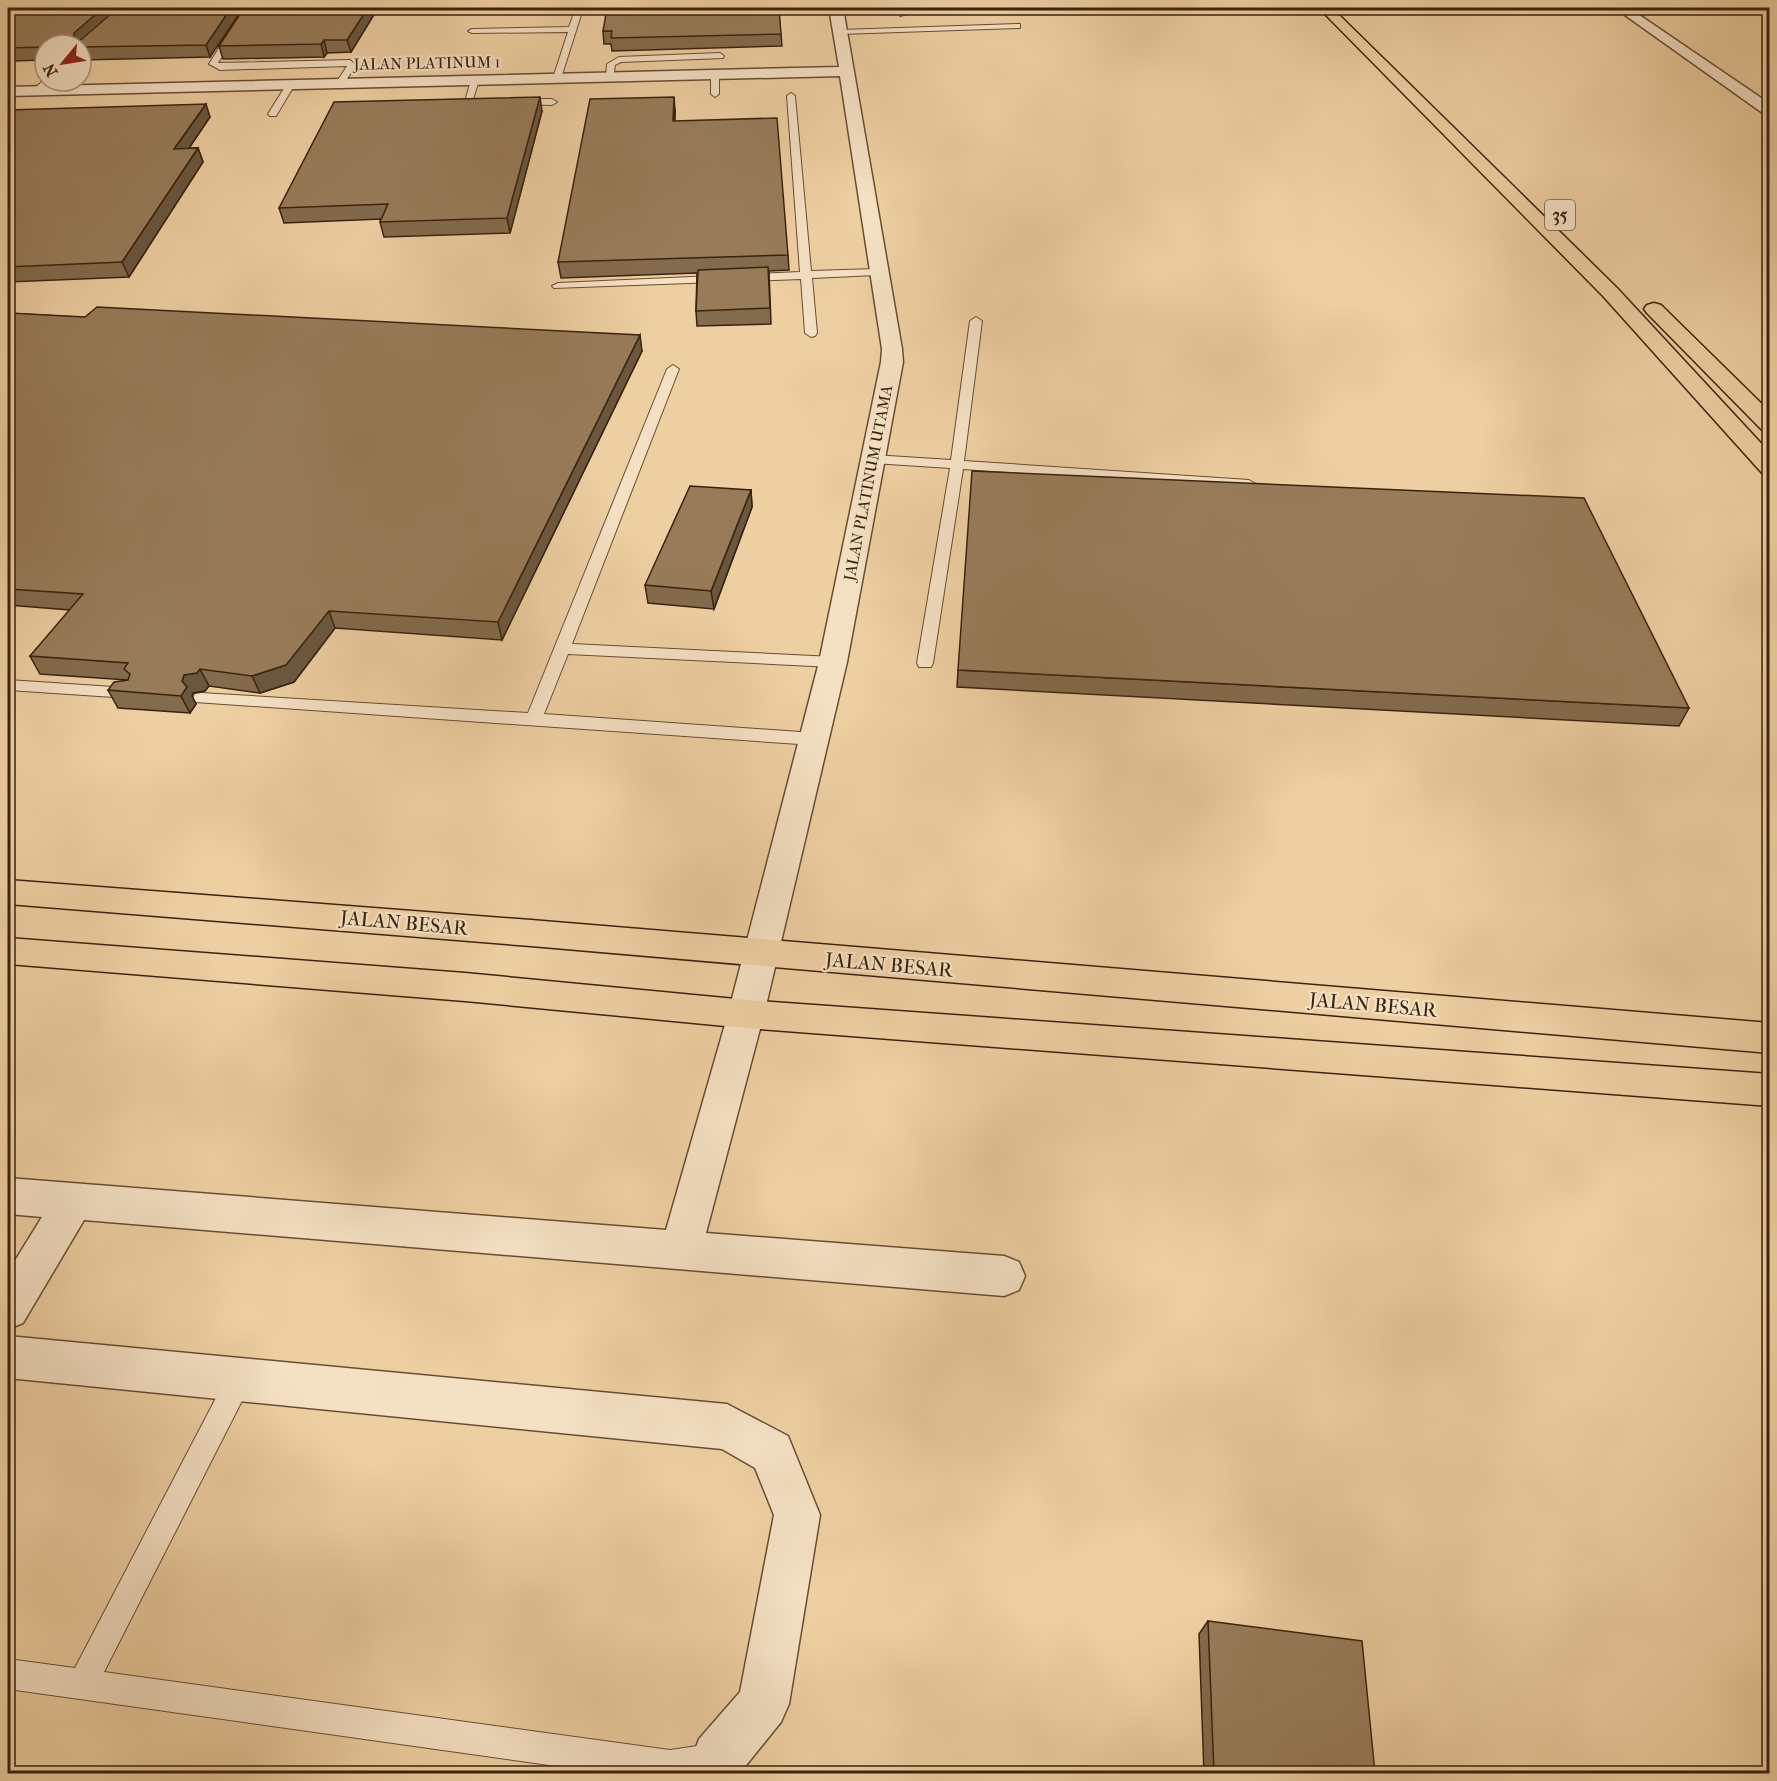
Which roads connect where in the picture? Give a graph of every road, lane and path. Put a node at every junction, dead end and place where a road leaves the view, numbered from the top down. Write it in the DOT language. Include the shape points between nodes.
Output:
graph roads {
  1 [pos="248,8"];
  2 [pos="836,8"];
  3 [pos="1325,8"];
  4 [pos="1347,8"];
  5 [pos="1621,8"];
  6 [pos="577,15"];
  7 [pos="1017,26"];
  8 [pos="572,29"];
  9 [pos="472,31"];
  10 [pos="840,32"];
  11 [pos="720,57"];
  12 [pos="1405,63"];
  13 [pos="848,71"];
  14 [pos="715,74"];
  15 [pos="610,77"];
  16 [pos="557,78"];
  17 [pos="475,80"];
  18 [pos="340,83"];
  19 [pos="291,84"];
  20 [pos="93,86"];
  21 [pos="33,87"];
  22 [pos="8,91"];
  23 [pos="715,94"];
  24 [pos="791,96"];
  25 [pos="477,102"];
  26 [pos="510,102"];
  27 [pos="552,102"];
  28 [pos="455,103"];
  29 [pos="467,103"];
  30 [pos="1770,111"];
  31 [pos="273,114"];
  32 [pos="781,124"];
  33 [pos="793,124"];
  34 [pos="876,272"];
  35 [pos="807,275"];
  36 [pos="558,286"];
  37 [pos="1642,297"];
  38 [pos="976,321"];
  39 [pos="811,333"];
  40 [pos="673,369"];
  41 [pos="1770,425"];
  42 [pos="873,459"];
  43 [pos="957,465"];
  44 [pos="1770,468"];
  45 [pos="1265,485"];
  46 [pos="562,649"];
  47 [pos="833,662"];
  48 [pos="925,663"];
  49 [pos="8,685"];
  50 [pos="129,693"];
  51 [pos="201,698"];
  52 [pos="534,719"];
  53 [pos="814,740"];
  54 [pos="8,892"];
  55 [pos="8,951"];
  56 [pos="760,953"];
  57 [pos="746,1014"];
  58 [pos="1770,1038"];
  59 [pos="1770,1090"];
  60 [pos="8,1196"];
  61 [pos="74,1201"];
  62 [pos="681,1250"];
  63 [pos="1004,1276"];
  64 [pos="8,1309"];
  65 [pos="8,1357"];
  66 [pos="239,1380"];
  67 [pos="8,1674"];
  68 [pos="82,1685"];
  69 [pos="718,1758"];
  1 -- 18 [label="lane" via="213,64 350,63"];
  2 -- 10 [label="street, JALAN PLATINUM UTAMA"];
  3 -- 44 [label="main road, 35" via="1610,292"];
  4 -- 12 [label="main road"];
  5 -- 30 [label="street"];
  6 -- 8 [label="lane"];
  7 -- 10 [label="lane"];
  8 -- 9 [label="lane"];
  8 -- 16 [label="lane"];
  10 -- 13 [label="street, JALAN PLATINUM UTAMA"];
  11 -- 15 [label="lane" via="619,60 611,63"];
  13 -- 14 [label="street, JALAN PLATINUM 1"];
  13 -- 34 [label="street, JALAN PLATINUM UTAMA"];
  14 -- 15 [label="street, JALAN PLATINUM 1"];
  14 -- 23 [label="lane"];
  15 -- 16 [label="street, JALAN PLATINUM 1"];
  16 -- 17 [label="street, JALAN PLATINUM 1"];
  17 -- 18 [label="street, JALAN PLATINUM 1"];
  17 -- 29 [label="lane"];
  18 -- 19 [label="street, JALAN PLATINUM 1"];
  19 -- 20 [label="street, JALAN PLATINUM 1"];
  19 -- 31 [label="lane"];
  21 -- 22 [label="street, JALAN PLATINUM 1"];
  24 -- 33 [label="lane"];
  25 -- 29 [label="lane"];
  26 -- 27 [label="lane"];
  28 -- 29 [label="lane"];
  32 -- 33 [label="lane"];
  33 -- 35 [label="lane"];
  34 -- 35 [label="lane"];
  34 -- 42 [label="street, JALAN PLATINUM UTAMA" via="892,362"];
  35 -- 36 [label="lane"];
  35 -- 39 [label="lane"];
  37 -- 41 [label="main road"];
  38 -- 43 [label="lane"];
  40 -- 46 [label="lane"];
  42 -- 43 [label="lane"];
  42 -- 47 [label="street, JALAN PLATINUM UTAMA"];
  43 -- 45 [label="lane"];
  43 -- 48 [label="lane"];
  46 -- 47 [label="lane"];
  46 -- 52 [label="lane"];
  47 -- 53 [label="street, JALAN PLATINUM UTAMA"];
  49 -- 50 [label="lane"];
  51 -- 52 [label="lane"];
  52 -- 53 [label="lane"];
  53 -- 56 [label="street, JALAN PLATINUM UTAMA"];
  54 -- 56 [label="main road, JALAN BESAR"];
  55 -- 57 [label="main road" via="465,987"];
  56 -- 57 [label="street, JALAN PLATINUM UTAMA"];
  56 -- 58 [label="main road, JALAN BESAR"];
  57 -- 59 [label="main road"];
  57 -- 62 [label="street, JALAN PLATINUM UTAMA"];
  60 -- 61 [label="street"];
  61 -- 62 [label="street"];
  61 -- 64 [label="street"];
  62 -- 63 [label="street"];
  65 -- 66 [label="street"];
  66 -- 68 [label="lane"];
  66 -- 69 [label="street" via="727,1427 772,1452 796,1515 790,1551 763,1704"];
  67 -- 68 [label="lane"];
  68 -- 69 [label="lane" via="670,1766"];
}
